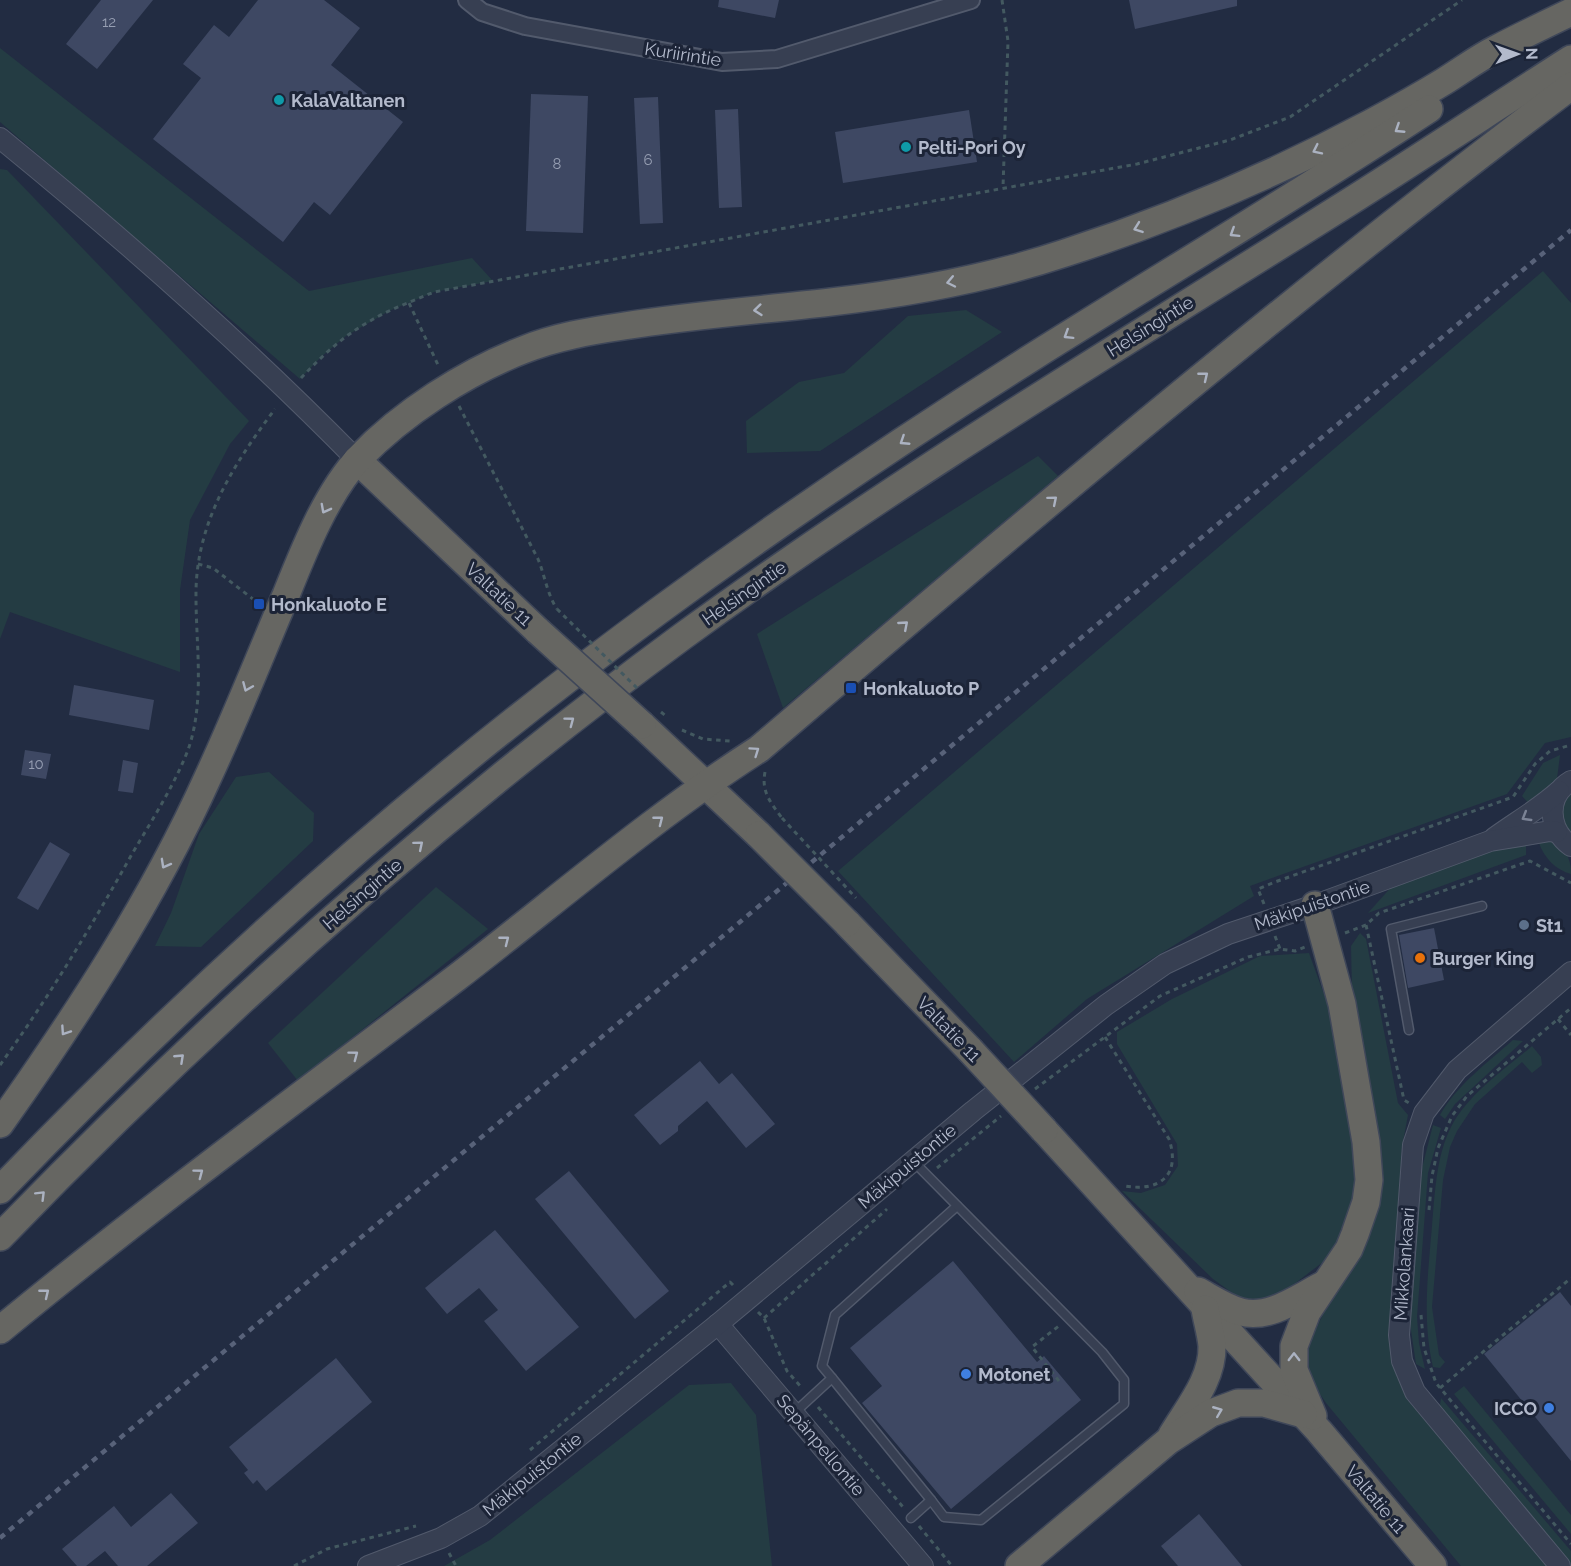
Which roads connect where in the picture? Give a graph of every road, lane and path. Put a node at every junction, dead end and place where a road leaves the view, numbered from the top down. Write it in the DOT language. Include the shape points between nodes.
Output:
graph roads {
  1 [pos="467,0"];
  2 [pos="971,0"];
  3 [pos="1002,0"];
  4 [pos="1462,0"];
  5 [pos="1571,12"];
  6 [pos="1571,17"];
  7 [pos="1571,59"];
  8 [pos="1571,86"];
  9 [pos="0,138"];
  10 [pos="1003,187"];
  11 [pos="409,303"];
  12 [pos="442,373"];
  13 [pos="300,379"];
  14 [pos="456,399"];
  15 [pos="275,409"];
  16 [pos="357,460"];
  17 [pos="198,564"];
  18 [pos="259,604"];
  19 [pos="641,692"];
  20 [pos="1571,745"];
  21 [pos="706,783"];
  22 [pos="1565,786"];
  23 [pos="782,818"];
  24 [pos="1490,841"];
  25 [pos="1567,843"];
  26 [pos="1571,883"];
  27 [pos="1315,905"];
  28 [pos="1482,906"];
  29 [pos="852,911"];
  30 [pos="1270,919"];
  31 [pos="1366,925"];
  32 [pos="1325,940"];
  33 [pos="1280,949"];
  34 [pos="1571,972"];
  35 [pos="1571,1008"];
  36 [pos="1558,1019"];
  37 [pos="1409,1030"];
  38 [pos="1571,1035"];
  39 [pos="1106,1037"];
  40 [pos="0,1065"];
  41 [pos="1424,1113"];
  42 [pos="0,1124"];
  43 [pos="1446,1127"];
  44 [pos="913,1161"];
  45 [pos="1122,1186"];
  46 [pos="0,1190"];
  47 [pos="957,1206"];
  48 [pos="1428,1220"];
  49 [pos="0,1237"];
  50 [pos="1571,1278"];
  51 [pos="1183,1284"];
  52 [pos="1325,1284"];
  53 [pos="746,1300"];
  54 [pos="1420,1308"];
  55 [pos="1205,1309"];
  56 [pos="1068,1318"];
  57 [pos="718,1324"];
  58 [pos="0,1330"];
  59 [pos="832,1378"];
  60 [pos="1059,1381"];
  61 [pos="1440,1388"];
  62 [pos="810,1398"];
  63 [pos="794,1413"];
  64 [pos="1312,1423"];
  65 [pos="1168,1441"];
  66 [pos="523,1455"];
  67 [pos="931,1500"];
  68 [pos="911,1518"];
  69 [pos="422,1525"];
  70 [pos="1571,1544"];
  71 [pos="294,1566"];
  72 [pos="368,1566"];
  73 [pos="923,1566"];
  74 [pos="952,1566"];
  75 [pos="1019,1566"];
  76 [pos="1434,1566"];
  77 [pos="1560,1566"];
  1 -- 2 [label="street, Kuriirintie" via="482,12 525,27 722,62 777,59"];
  3 -- 10 [label="path" via="1008,42"];
  4 -- 10 [label="path" via="1290,117 1230,140 1137,164"];
  5 -- 16 [label="highway, one-way" via="1492,51 1352,132 1174,215 1123,234 1056,256 945,284 835,302 674,318 581,333 526,348 469,375 411,413"];
  6 -- 46 [label="highway, Helsingintie, one-way" via="1320,180 1028,360 840,484 657,612 533,706 392,822 239,956 62,1125"];
  49 -- 7 [label="highway, Helsingintie, one-way" via="140,1095 256,987 417,846 685,635 857,513 1046,390 1342,207"];
  21 -- 8 [label="highway, one-way" via="759,749 1088,470 1389,226"];
  9 -- 16 [label="street" via="200,311"];
  10 -- 11 [label="path" via="434,292"];
  11 -- 12 [label="path"];
  11 -- 13 [label="path" via="346,336"];
  14 -- 19 [label="path, bridge" via="538,559 549,598"];
  15 -- 17 [label="path" via="221,490 207,524"];
  16 -- 21 [label="highway, Valtatie 11, bridge" via="538,631 656,717"];
  16 -- 42 [label="highway, one-way" via="327,504 303,552 207,780 175,845 94,987"];
  17 -- 18 [label="path" via="213,568"];
  17 -- 40 [label="path" via="196,716 188,749 85,938"];
  20 -- 30 [label="path" via="1550,751 1535,764 1513,797 1258,889"];
  21 -- 29 [label="highway, Valtatie 11, bridge" via="759,835"];
  58 -- 21 [label="highway, one-way"];
  22 -- 24 [label="street, Mäkipuistontie, one-way" via="1539,809"];
  22 -- 25 [label="street" via="1552,806 1552,820"];
  23 -- 29 [label="path, bridge"];
  24 -- 25 [label="street, Mäkipuistontie" via="1550,831"];
  24 -- 27 [label="street, Mäkipuistontie"];
  26 -- 31 [label="path" via="1530,861 1379,913"];
  27 -- 30 [label="street, Mäkipuistontie"];
  27 -- 32 [label="highway"];
  28 -- 37 [label="lane" via="1391,929"];
  29 -- 51 [label="highway, Valtatie 11, bridge" via="970,1050"];
  30 -- 33 [label="path"];
  30 -- 44 [label="street, Mäkipuistontie" via="1165,964 1106,1005"];
  31 -- 32 [label="path"];
  31 -- 41 [label="path" via="1404,1100"];
  32 -- 52 [label="highway" via="1342,1004 1369,1180 1366,1202 1349,1249"];
  34 -- 41 [label="street, Mikkolankaari" via="1457,1070"];
  35 -- 36 [label="path"];
  36 -- 38 [label="path"];
  36 -- 43 [label="path" via="1467,1096"];
  39 -- 45 [label="path" via="1172,1148 1170,1169 1156,1185"];
  41 -- 43 [label="path"];
  41 -- 77 [label="street, Mikkolankaari" via="1413,1145 1399,1335 1402,1361 1415,1392"];
  43 -- 48 [label="path" via="1432,1176"];
  44 -- 47 [label="lane"];
  44 -- 53 [label="street, Mäkipuistontie"];
  47 -- 56 [label="lane"];
  47 -- 59 [label="lane" via="835,1315 822,1366"];
  50 -- 61 [label="path"];
  51 -- 52 [label="highway" via="1241,1312 1255,1313 1279,1307"];
  51 -- 55 [label="highway, Valtatie 11"];
  64 -- 52 [label="highway, one-way" via="1294,1370 1294,1346 1307,1312"];
  53 -- 57 [label="street, Mäkipuistontie"];
  53 -- 62 [label="path" via="764,1318 787,1371"];
  53 -- 66 [label="path" via="730,1282"];
  54 -- 61 [label="path" via="1424,1348"];
  55 -- 64 [label="highway, Valtatie 11"];
  55 -- 65 [label="highway" via="1212,1346 1209,1370"];
  56 -- 60 [label="path" via="1032,1347"];
  56 -- 67 [label="lane" via="1124,1380 1124,1404 981,1520 944,1517"];
  57 -- 63 [label="street, Sepänpellontie"];
  57 -- 72 [label="street, Mäkipuistontie" via="480,1516 441,1538"];
  59 -- 62 [label="lane"];
  59 -- 67 [label="lane"];
  61 -- 70 [label="path"];
  62 -- 63 [label="lane"];
  62 -- 68 [label="path"];
  63 -- 73 [label="street, Sepänpellontie"];
  65 -- 64 [label="highway, one-way" via="1211,1413 1238,1403 1264,1403"];
  64 -- 76 [label="highway, Valtatie 11"];
  65 -- 75 [label="highway"];
  67 -- 68 [label="lane"];
  68 -- 74 [label="path"];
  69 -- 71 [label="path" via="327,1549"];
}
